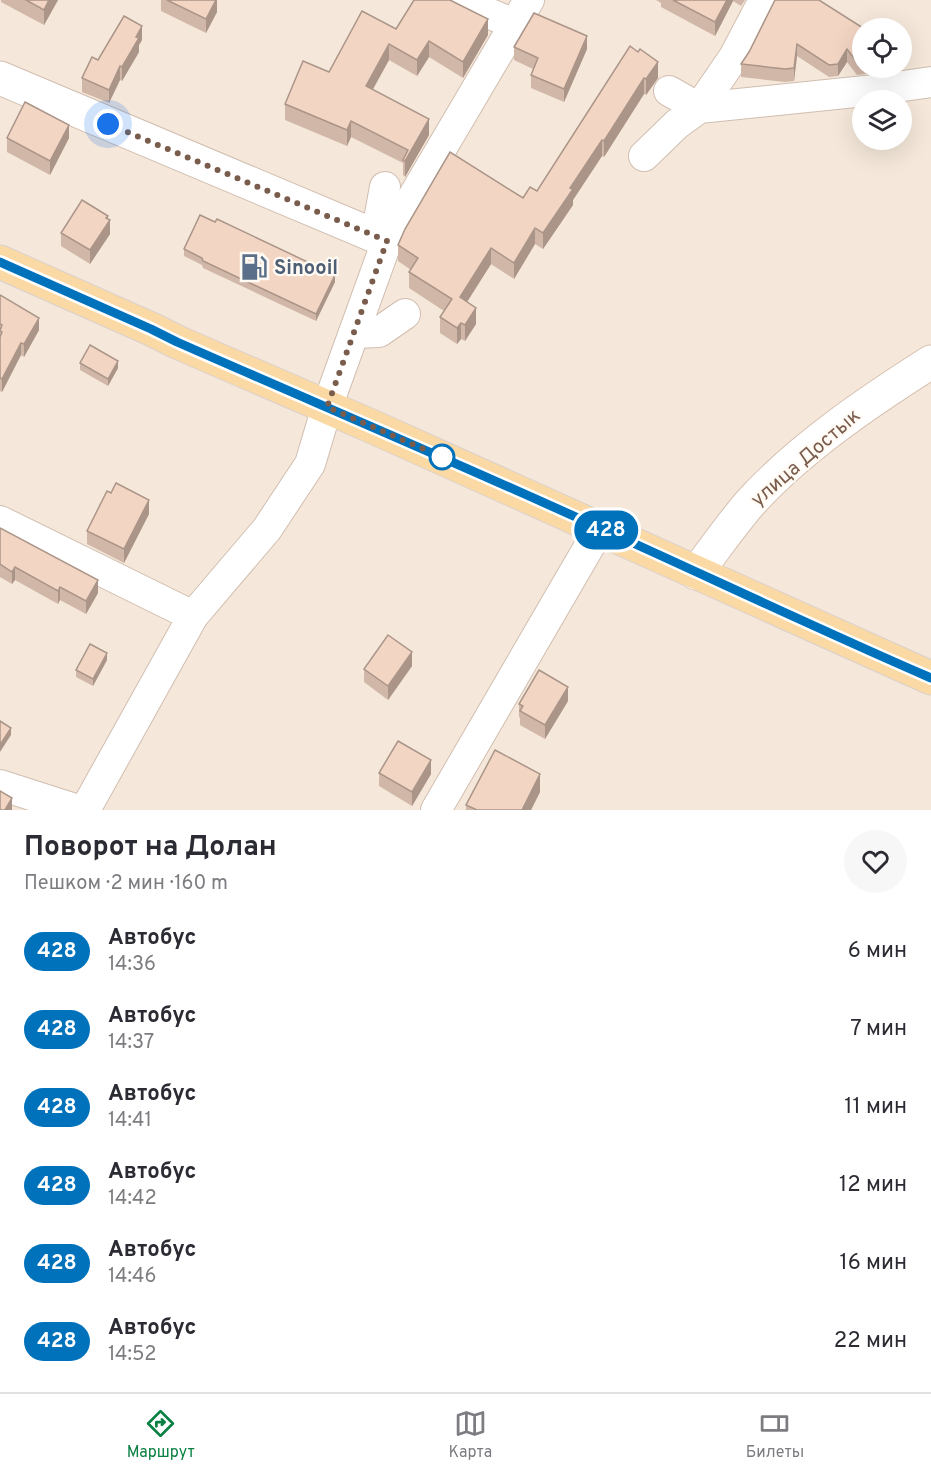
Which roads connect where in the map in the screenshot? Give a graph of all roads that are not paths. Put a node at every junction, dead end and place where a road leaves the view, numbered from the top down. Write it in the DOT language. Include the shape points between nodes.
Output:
graph roads {
  1 [pos="457,0"];
  2 [pos="764,0"];
  3 [pos="522,12"];
  4 [pos="0,78"];
  5 [pos="931,82"];
  6 [pos="669,91"];
  7 [pos="699,108"];
  8 [pos="644,156"];
  9 [pos="385,187"];
  10 [pos="381,239"];
  11 [pos="0,262"];
  12 [pos="405,314"];
  13 [pos="354,333"];
  14 [pos="931,362"];
  15 [pos="327,407"];
  16 [pos="0,521"];
  17 [pos="600,528"];
  18 [pos="696,573"];
  19 [pos="193,616"];
  20 [pos="931,678"];
  21 [pos="0,785"];
  22 [pos="78,810"];
  23 [pos="85,810"];
  24 [pos="436,810"];
  1 -- 3 [label="street"];
  2 -- 7 [label="street" via="734,57"];
  3 -- 10 [label="street"];
  4 -- 10 [label="street"];
  5 -- 7 [label="street"];
  6 -- 7 [label="street"];
  7 -- 8 [label="street"];
  9 -- 10 [label="street"];
  10 -- 13 [label="street"];
  11 -- 15 [label="main road"];
  12 -- 13 [label="street" via="379,332"];
  13 -- 15 [label="street"];
  14 -- 18 [label="street, улица Достык" via="870,400 777,476 748,505"];
  15 -- 17 [label="main road"];
  15 -- 19 [label="street" via="310,464 267,529"];
  16 -- 19 [label="street"];
  17 -- 18 [label="main road"];
  17 -- 24 [label="street"];
  18 -- 20 [label="main road"];
  19 -- 23 [label="street"];
  21 -- 22 [label="street"];
}
